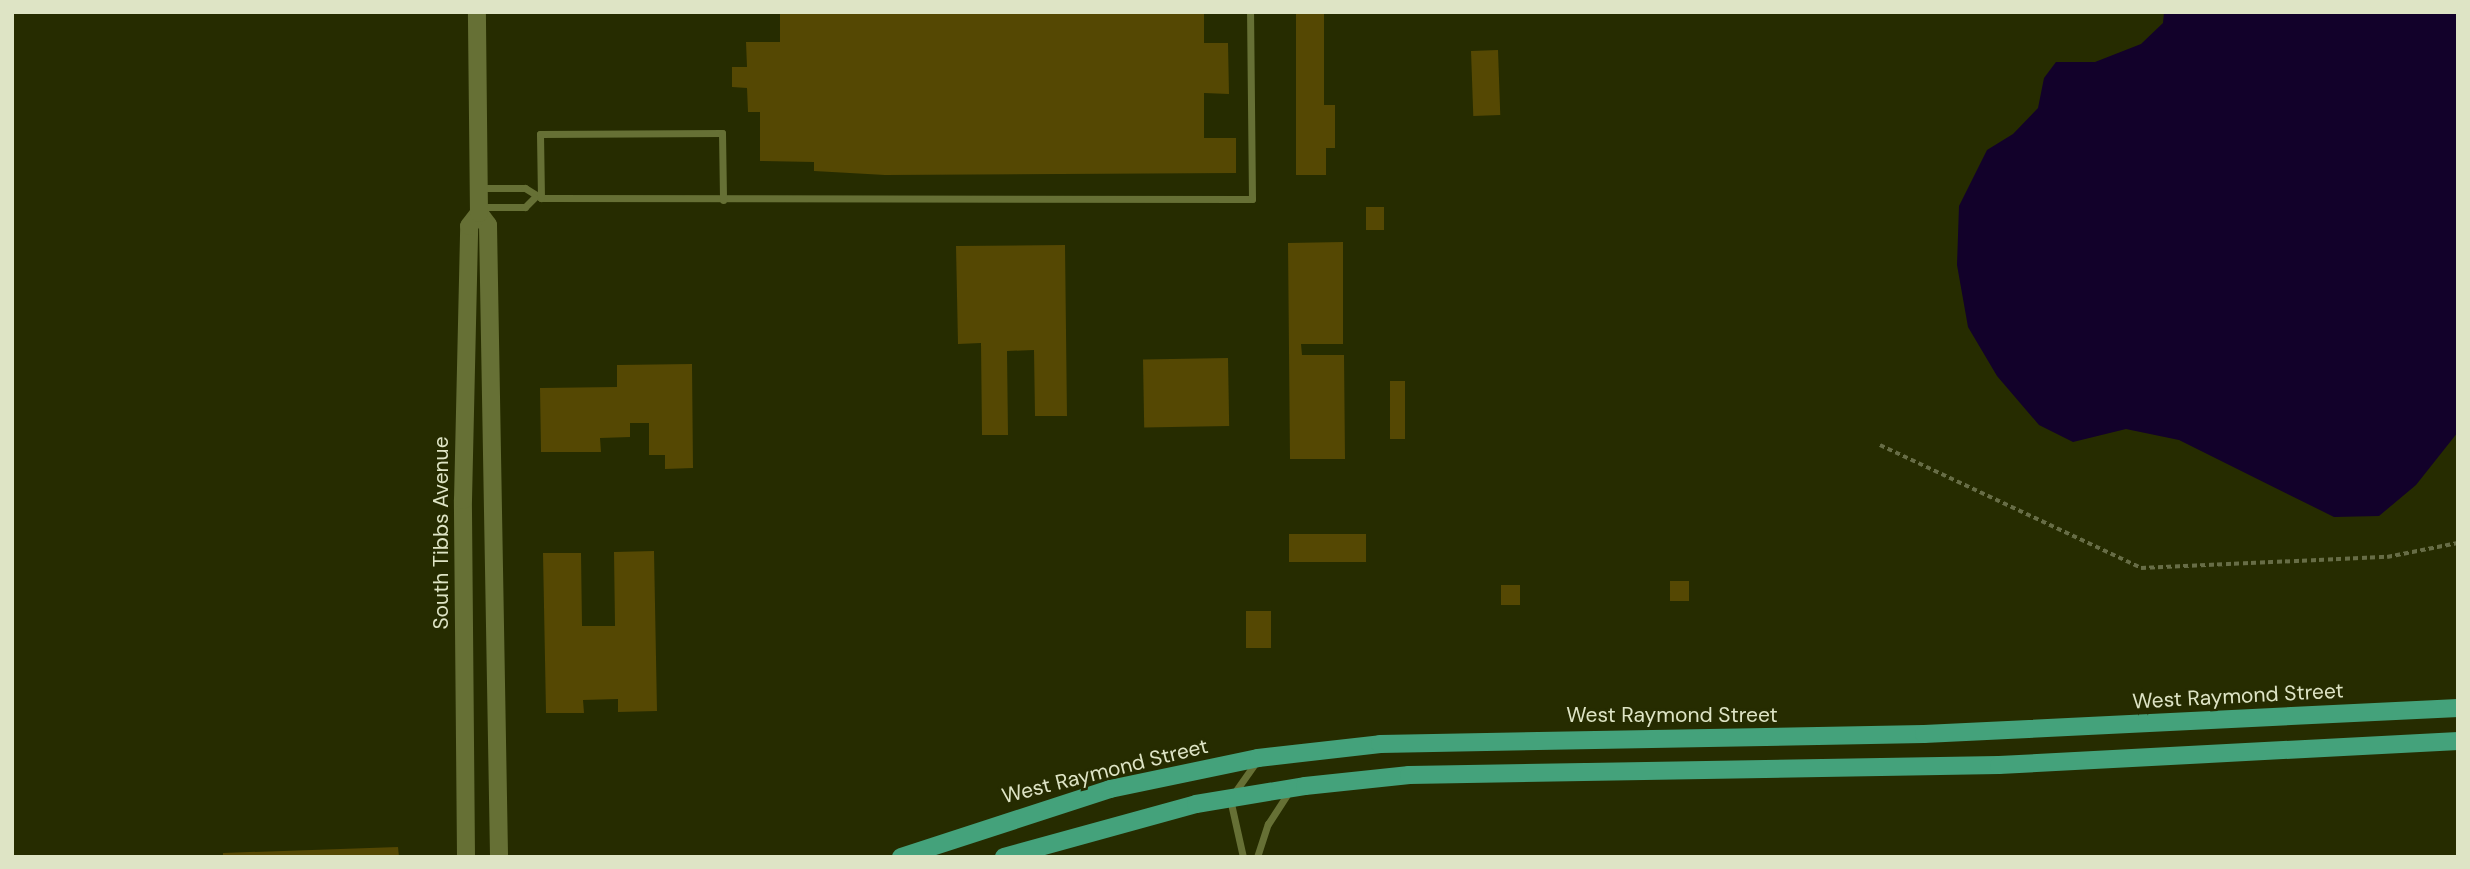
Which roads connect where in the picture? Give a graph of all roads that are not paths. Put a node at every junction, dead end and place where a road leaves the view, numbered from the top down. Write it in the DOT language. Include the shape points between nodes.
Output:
graph roads {
  1 [pos="477,12"];
  2 [pos="1250,12"];
  3 [pos="479,188"];
  4 [pos="538,198"];
  5 [pos="723,200"];
  6 [pos="479,210"];
  7 [pos="2458,708"];
  8 [pos="1940,733"];
  9 [pos="2458,741"];
  10 [pos="1258,758"];
  11 [pos="1939,766"];
  12 [pos="1293,788"];
  13 [pos="1230,799"];
  14 [pos="466,857"];
  15 [pos="499,857"];
  16 [pos="901,857"];
  17 [pos="1004,857"];
  18 [pos="1243,857"];
  19 [pos="1257,857"];
  1 -- 3 [label="main road, South Tibbs Avenue"];
  2 -- 5 [label="lane" via="1252,199"];
  3 -- 4 [label="lane" via="525,188"];
  3 -- 6 [label="main road, South Tibbs Avenue"];
  4 -- 5 [label="lane"];
  4 -- 5 [label="lane" via="540,134 722,133"];
  4 -- 6 [label="lane" via="525,207"];
  6 -- 14 [label="main road, South Tibbs Avenue" via="469,226 463,500"];
  6 -- 15 [label="main road, South Tibbs Avenue" via="488,225"];
  7 -- 8 [label="main road, West Raymond Street"];
  8 -- 10 [label="main road, West Raymond Street" via="1495,739 1380,744"];
  8 -- 11 [label="main road"];
  9 -- 11 [label="main road"];
  10 -- 13 [label="lane"];
  10 -- 16 [label="main road, West Raymond Street" via="1098,792"];
  11 -- 12 [label="main road" via="1409,775"];
  12 -- 13 [label="main road"];
  12 -- 19 [label="lane" via="1268,824"];
  13 -- 17 [label="main road" via="1135,817"];
  13 -- 18 [label="lane"];
}
